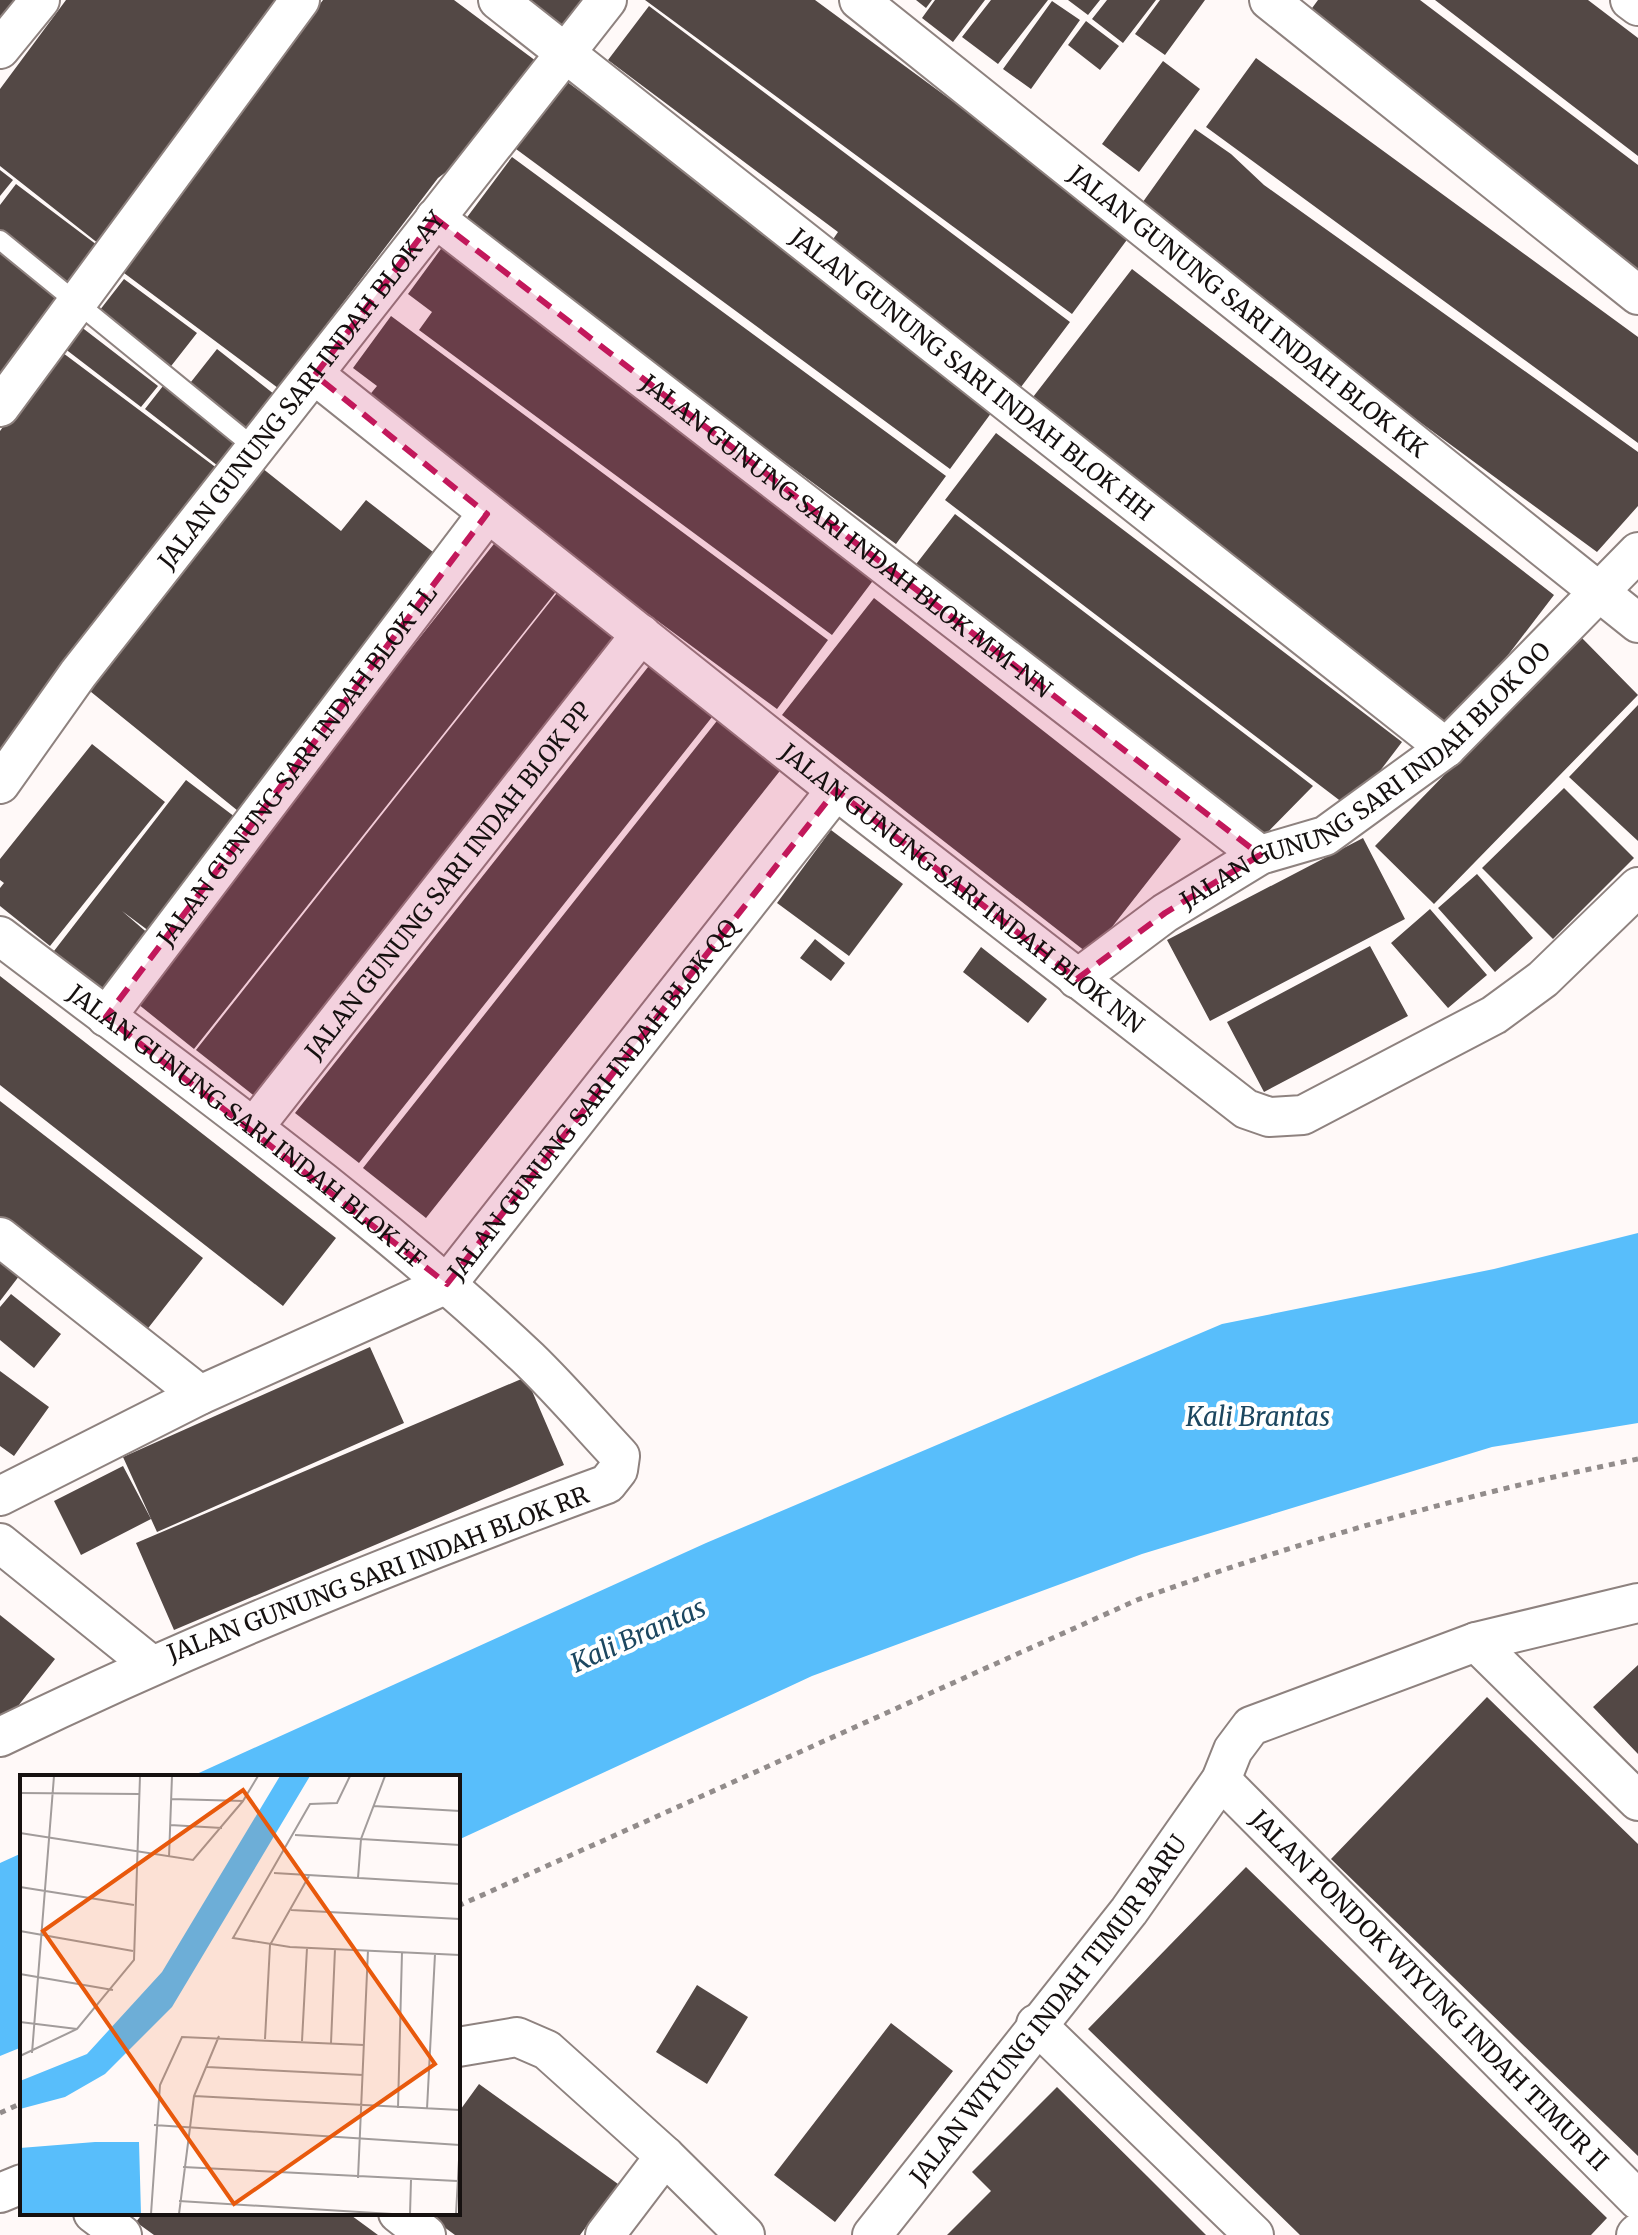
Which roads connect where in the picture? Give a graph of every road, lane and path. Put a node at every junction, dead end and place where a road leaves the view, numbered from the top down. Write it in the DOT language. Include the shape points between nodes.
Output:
graph roads {
  1 [pos="40,0"];
  2 [pos="300,0"];
  3 [pos="498,0"];
  4 [pos="607,0"];
  5 [pos="859,0"];
  6 [pos="1269,0"];
  7 [pos="1630,0"];
  8 [pos="1638,6"];
  9 [pos="0,49"];
  10 [pos="567,52"];
  11 [pos="435,218"];
  12 [pos="0,240"];
  13 [pos="1638,295"];
  14 [pos="78,303"];
  15 [pos="315,375"];
  16 [pos="0,407"];
  17 [pos="255,448"];
  18 [pos="487,514"];
  19 [pos="1638,552"];
  20 [pos="1602,592"];
  21 [pos="1638,623"];
  22 [pos="641,634"];
  23 [pos="1446,748"];
  24 [pos="0,784"];
  25 [pos="836,790"];
  26 [pos="1260,855"];
  27 [pos="1638,887"];
  28 [pos="0,936"];
  29 [pos="1077,979"];
  30 [pos="106,1017"];
  31 [pos="254,1127"];
  32 [pos="0,1237"];
  33 [pos="447,1284"];
  34 [pos="200,1395"];
  35 [pos="1638,1459"];
  36 [pos="614,1474"];
  37 [pos="0,1496"];
  38 [pos="0,1543"];
  39 [pos="1638,1603"];
  40 [pos="1476,1642"];
  41 [pos="150,1664"];
  42 [pos="0,1737"];
  43 [pos="1221,1780"];
  44 [pos="1638,1801"];
  45 [pos="460,1905"];
  46 [pos="1036,2024"];
  47 [pos="460,2047"];
  48 [pos="20,2104"];
  49 [pos="0,2113"];
  50 [pos="665,2156"];
  51 [pos="20,2185"];
  52 [pos="0,2193"];
  53 [pos="1638,2200"];
  54 [pos="96,2215"];
  55 [pos="401,2215"];
  56 [pos="122,2235"];
  57 [pos="426,2235"];
  58 [pos="605,2235"];
  59 [pos="745,2235"];
  60 [pos="872,2235"];
  61 [pos="1254,2235"];
  1 -- 9 [label="street"];
  2 -- 14 [label="street"];
  3 -- 10 [label="street, JALAN GUNUNG SARI INDAH BLOK HH"];
  4 -- 10 [label="street, JALAN GUNUNG SARI INDAH BLOK AY"];
  5 -- 20 [label="street, JALAN GUNUNG SARI INDAH BLOK KK"];
  6 -- 13 [label="street"];
  7 -- 8 [label="street"];
  10 -- 11 [label="street, JALAN GUNUNG SARI INDAH BLOK AY"];
  10 -- 23 [label="street, JALAN GUNUNG SARI INDAH BLOK HH"];
  11 -- 15 [label="street, JALAN GUNUNG SARI INDAH BLOK AY"];
  11 -- 26 [label="street, JALAN GUNUNG SARI INDAH BLOK MM-NN"];
  12 -- 14 [label="lane"];
  14 -- 16 [label="street"];
  14 -- 17 [label="lane"];
  15 -- 17 [label="street, JALAN GUNUNG SARI INDAH BLOK AY"];
  15 -- 18 [label="street, JALAN GUNUNG SARI INDAH BLOK NN"];
  17 -- 24 [label="street, JALAN GUNUNG SARI INDAH BLOK AY" via="78,674"];
  18 -- 22 [label="street, JALAN GUNUNG SARI INDAH BLOK NN"];
  18 -- 30 [label="street, JALAN GUNUNG SARI INDAH BLOK LL"];
  19 -- 20 [label="street, JALAN GUNUNG SARI INDAH BLOK OO"];
  20 -- 21 [label="street, JALAN GUNUNG SARI INDAH BLOK KK"];
  20 -- 23 [label="street, JALAN GUNUNG SARI INDAH BLOK OO"];
  22 -- 25 [label="street, JALAN GUNUNG SARI INDAH BLOK NN"];
  22 -- 31 [label="street, JALAN GUNUNG SARI INDAH BLOK PP"];
  23 -- 26 [label="street, JALAN GUNUNG SARI INDAH BLOK OO" via="1325,836"];
  25 -- 29 [label="street, JALAN GUNUNG SARI INDAH BLOK NN"];
  25 -- 33 [label="street, JALAN GUNUNG SARI INDAH BLOK QQ"];
  26 -- 29 [label="street, JALAN GUNUNG SARI INDAH BLOK OO" via="1165,913"];
  27 -- 29 [label="street, JALAN GUNUNG SARI INDAH BLOK NN" via="1543,979 1494,1015 1303,1115 1269,1117 1246,1109"];
  28 -- 30 [label="street, JALAN GUNUNG SARI INDAH BLOK EF"];
  30 -- 31 [label="street, JALAN GUNUNG SARI INDAH BLOK EF"];
  31 -- 33 [label="street, JALAN GUNUNG SARI INDAH BLOK EF"];
  32 -- 34 [label="street"];
  33 -- 34 [label="street, JALAN GUNUNG SARI INDAH BLOK QQ"];
  33 -- 36 [label="street, JALAN GUNUNG SARI INDAH BLOK EF" via="532,1362 620,1456"];
  34 -- 37 [label="street, JALAN GUNUNG SARI INDAH BLOK QQ"];
  35 -- 45 [label="path" via="1526,1481 1242,1562 1137,1600"];
  36 -- 41 [label="street, JALAN GUNUNG SARI INDAH BLOK RR"];
  38 -- 41 [label="street"];
  39 -- 40 [label="street, JALAN WIYUNG INDAH TIMUR BARU"];
  40 -- 43 [label="street, JALAN WIYUNG INDAH TIMUR BARU" via="1251,1726 1233,1750"];
  40 -- 44 [label="street"];
  41 -- 42 [label="street, JALAN GUNUNG SARI INDAH BLOK RR"];
  43 -- 46 [label="street, JALAN WIYUNG INDAH TIMUR BARU" via="1129,1911"];
  43 -- 53 [label="street, JALAN PONDOK WIYUNG INDAH TIMUR II"];
  46 -- 60 [label="street, JALAN WIYUNG INDAH TIMUR BARU"];
  46 -- 61 [label="street"];
  47 -- 50 [label="street" via="517,2037 547,2050"];
  48 -- 49 [label="path"];
  50 -- 58 [label="street"];
  50 -- 59 [label="street"];
  51 -- 52 [label="street"];
  54 -- 56 [label="street"];
  55 -- 57 [label="street"];
}
